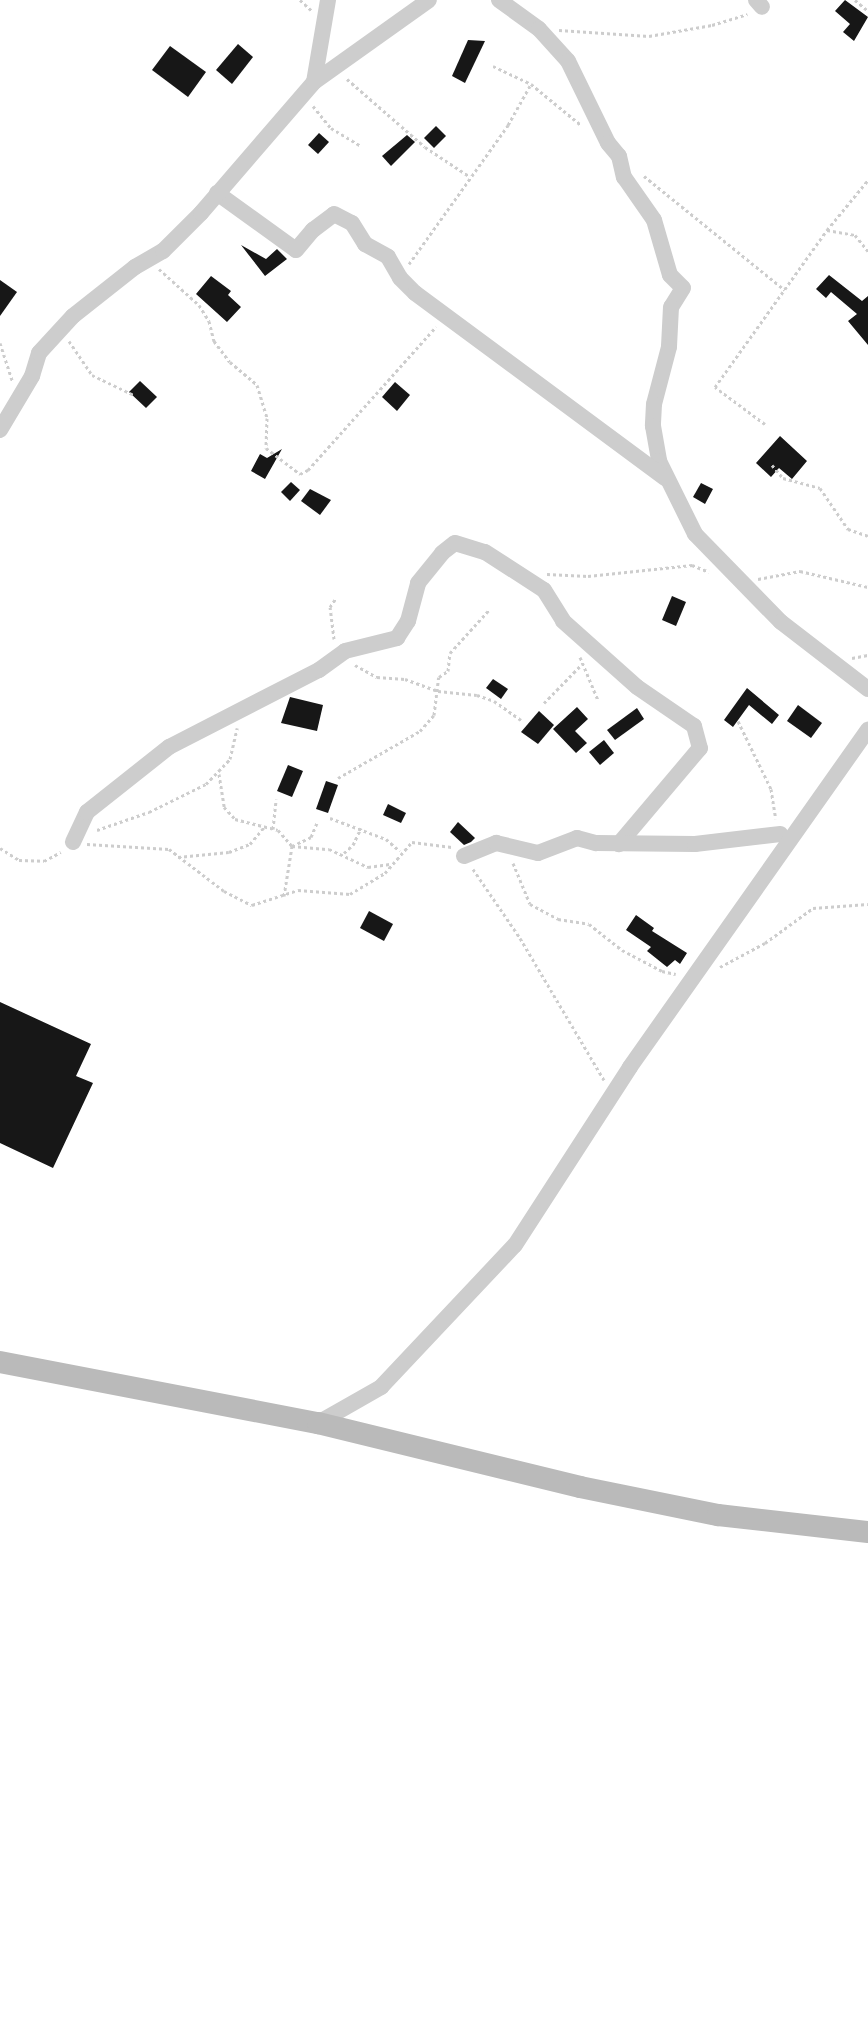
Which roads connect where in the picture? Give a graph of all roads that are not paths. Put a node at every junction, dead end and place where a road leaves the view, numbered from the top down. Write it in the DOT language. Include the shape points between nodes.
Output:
graph roads {
  1 [pos="327,0"];
  2 [pos="429,0"];
  3 [pos="499,0"];
  4 [pos="309,87"];
  5 [pos="217,193"];
  6 [pos="0,430"];
  7 [pos="667,479"];
  8 [pos="868,690"];
  9 [pos="868,729"];
  10 [pos="780,834"];
  11 [pos="73,842"];
  12 [pos="619,844"];
  13 [pos="464,856"];
  14 [pos="0,1362"];
  15 [pos="318,1423"];
  16 [pos="868,1532"];
  1 -- 4 [label="street"];
  2 -- 4 [label="street"];
  3 -- 7 [label="street" via="539,29 568,61 608,143 619,156 624,177 654,220 670,275 683,288 671,307 669,347 652,416 659,461"];
  4 -- 5 [label="street"];
  5 -- 6 [label="street" via="163,251 58,331 39,353 32,376"];
  5 -- 7 [label="street" via="296,250 334,214 352,223 365,244 388,256 400,278"];
  7 -- 8 [label="street" via="695,534 740,583 780,622"];
  9 -- 15 [label="street" via="613,1094 514,1245 381,1387"];
  10 -- 12 [label="street" via="735,843"];
  11 -- 12 [label="street" via="87,812 169,747 318,670 345,651 397,638 408,621 418,583 441,553 455,543 486,552 544,590 572,630 637,687 694,726 700,748"];
  12 -- 13 [label="street" via="577,837 538,853 496,843"];
  14 -- 15 [label="street"];
  15 -- 16 [label="street" via="580,1487 718,1515"];
}
